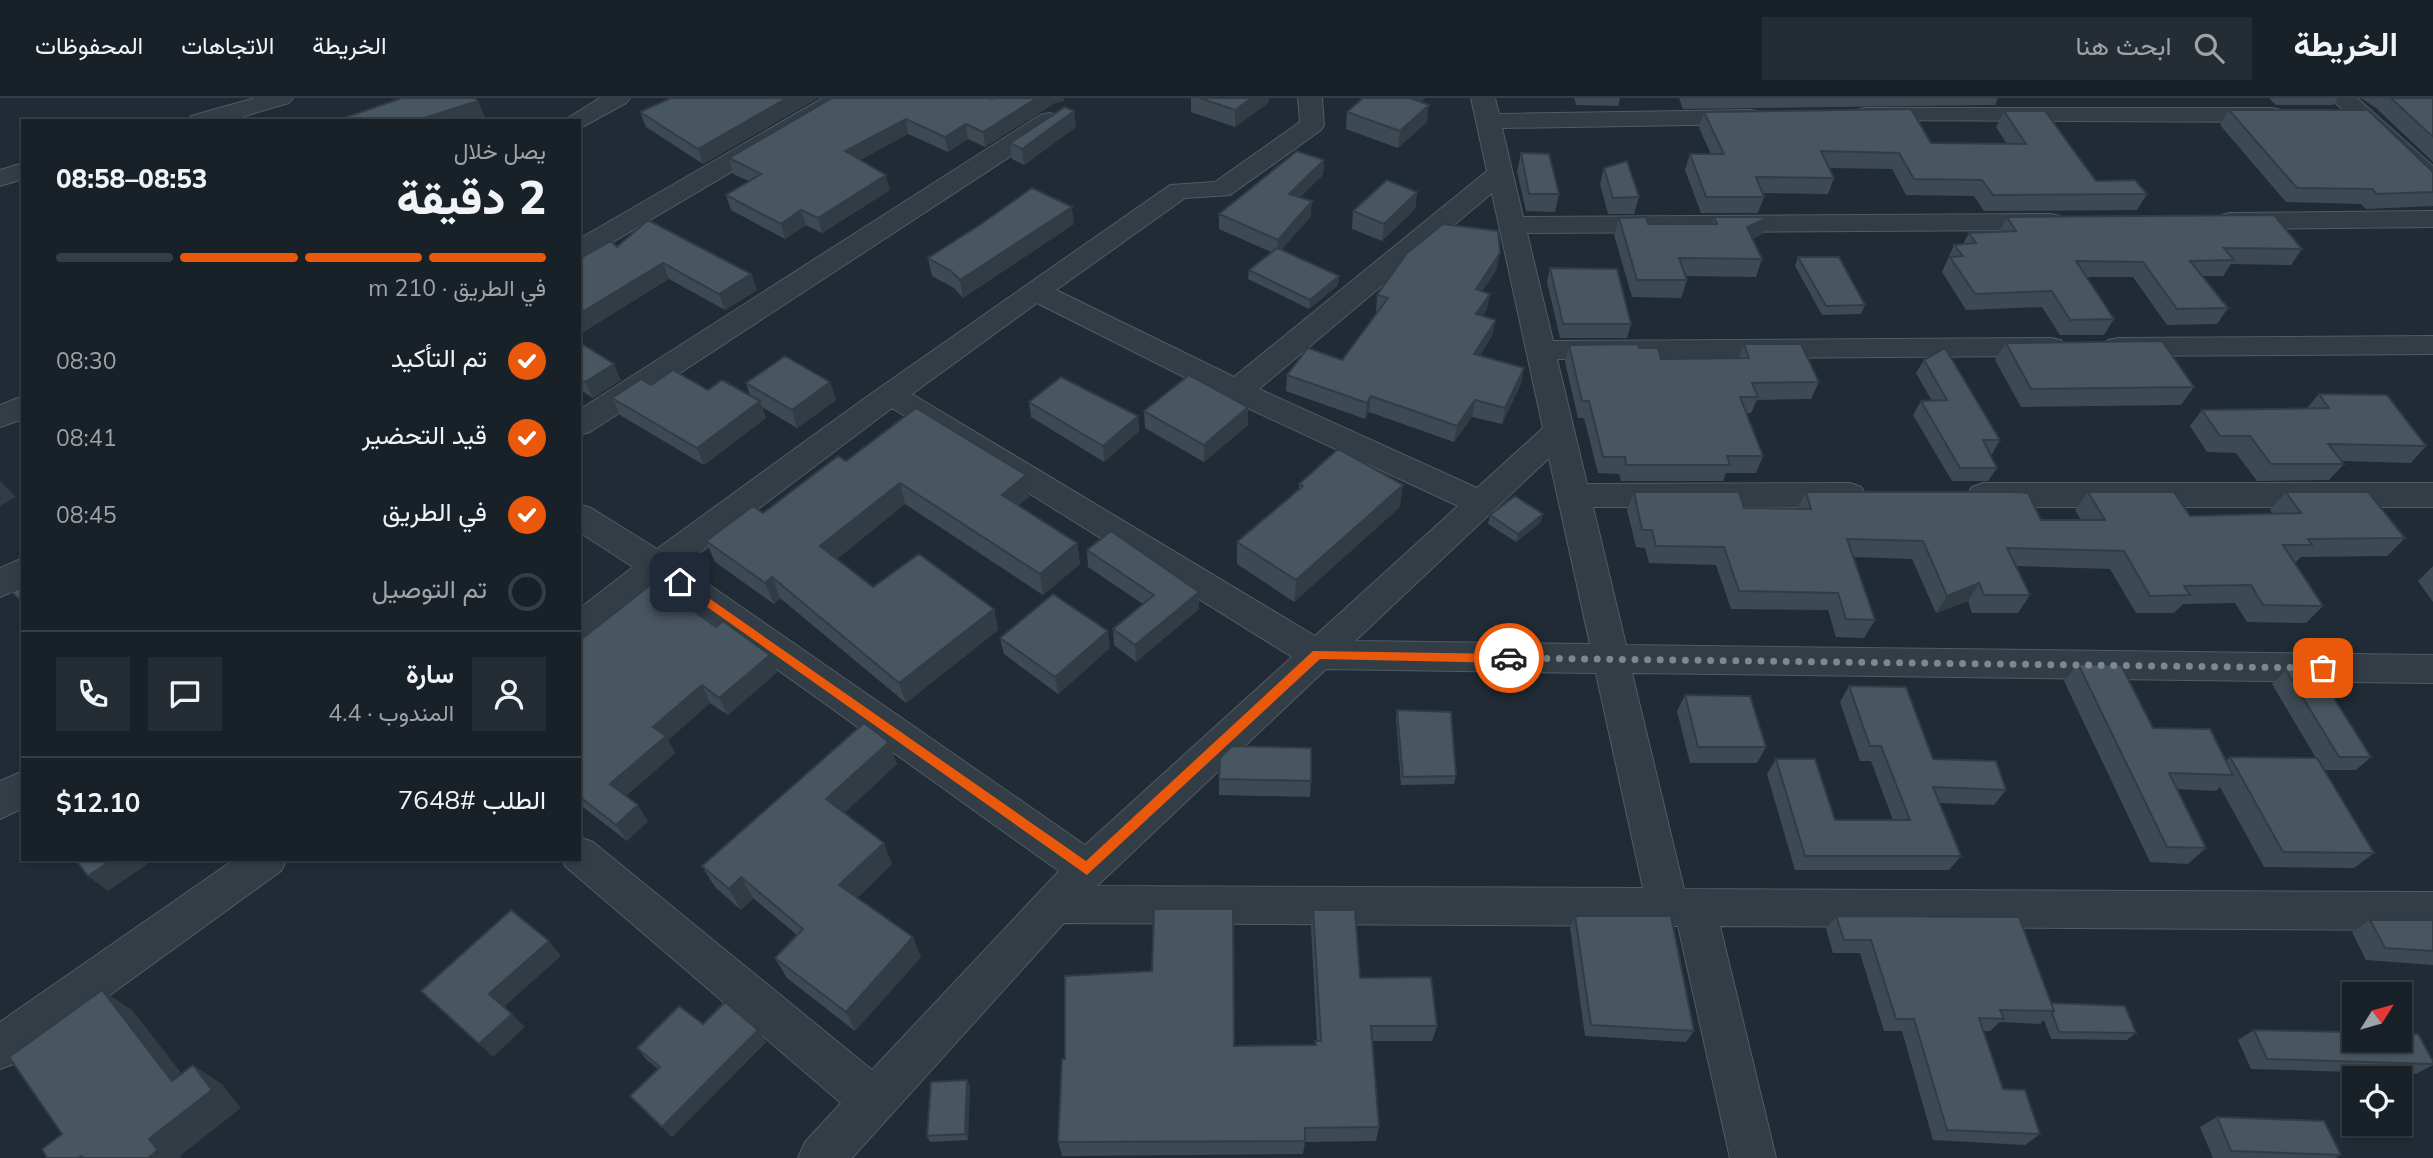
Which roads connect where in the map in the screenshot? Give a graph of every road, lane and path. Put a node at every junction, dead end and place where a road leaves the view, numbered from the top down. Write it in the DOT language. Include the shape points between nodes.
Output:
graph roads {
  1 [pos="281,98"];
  2 [pos="618,98"];
  3 [pos="840,98"];
  4 [pos="1310,98"];
  5 [pos="2342,98"];
  6 [pos="1486,109"];
  7 [pos="1065,110"];
  8 [pos="2296,115"];
  9 [pos="2323,115"];
  10 [pos="2365,115"];
  11 [pos="1842,116"];
  12 [pos="1773,117"];
  13 [pos="207,119"];
  14 [pos="579,119"];
  15 [pos="21,172"];
  16 [pos="1500,173"];
  17 [pos="0,178"];
  18 [pos="2433,180"];
  19 [pos="2433,219"];
  20 [pos="2210,221"];
  21 [pos="2070,222"];
  22 [pos="1512,225"];
  23 [pos="581,249"];
  24 [pos="1037,290"];
  25 [pos="2433,345"];
  26 [pos="1540,350"];
  27 [pos="1237,391"];
  28 [pos="892,395"];
  29 [pos="21,407"];
  30 [pos="0,417"];
  31 [pos="581,424"];
  32 [pos="1559,430"];
  33 [pos="1574,495"];
  34 [pos="1878,495"];
  35 [pos="1948,495"];
  36 [pos="2433,495"];
  37 [pos="1481,503"];
  38 [pos="581,517"];
  39 [pos="657,566"];
  40 [pos="21,572"];
  41 [pos="0,584"];
  42 [pos="581,626"];
  43 [pos="1318,655"];
  44 [pos="1611,660"];
  45 [pos="2433,669"];
  46 [pos="21,788"];
  47 [pos="0,802"];
  48 [pos="581,856"];
  49 [pos="265,861"];
  50 [pos="1087,869"];
  51 [pos="1054,904"];
  52 [pos="1681,908"];
  53 [pos="2433,911"];
  54 [pos="0,1048"];
  55 [pos="873,1100"];
  56 [pos="821,1158"];
  57 [pos="1753,1158"];
  1 -- 13 [label="street"];
  2 -- 14 [label="street"];
  3 -- 23 [label="street"];
  4 -- 24 [label="street" via="1312,125 1221,190 1179,190"];
  5 -- 10 [label="street"];
  6 -- 12 [label="street"];
  6 -- 16 [label="street"];
  7 -- 31 [label="street"];
  8 -- 11 [label="street"];
  9 -- 10 [label="street"];
  10 -- 18 [label="street"];
  15 -- 17 [label="street"];
  16 -- 22 [label="street"];
  16 -- 27 [label="street"];
  19 -- 20 [label="street"];
  21 -- 22 [label="street"];
  22 -- 26 [label="street"];
  24 -- 27 [label="street"];
  24 -- 28 [label="street"];
  25 -- 26 [label="street"];
  26 -- 32 [label="street"];
  27 -- 37 [label="street"];
  28 -- 39 [label="street"];
  28 -- 43 [label="street"];
  29 -- 30 [label="street"];
  32 -- 33 [label="street"];
  32 -- 37 [label="street"];
  33 -- 34 [label="street"];
  33 -- 44 [label="street"];
  35 -- 36 [label="street"];
  37 -- 43 [label="street"];
  38 -- 39 [label="street"];
  39 -- 42 [label="street"];
  39 -- 50 [label="street"];
  40 -- 41 [label="street"];
  43 -- 44 [label="street"];
  43 -- 50 [label="street"];
  44 -- 45 [label="street"];
  44 -- 52 [label="street"];
  46 -- 47 [label="street"];
  48 -- 55 [label="street"];
  49 -- 54 [label="street"];
  50 -- 51 [label="street"];
  51 -- 52 [label="street"];
  51 -- 55 [label="street"];
  52 -- 53 [label="street"];
  52 -- 57 [label="street"];
  55 -- 56 [label="street"];
}
